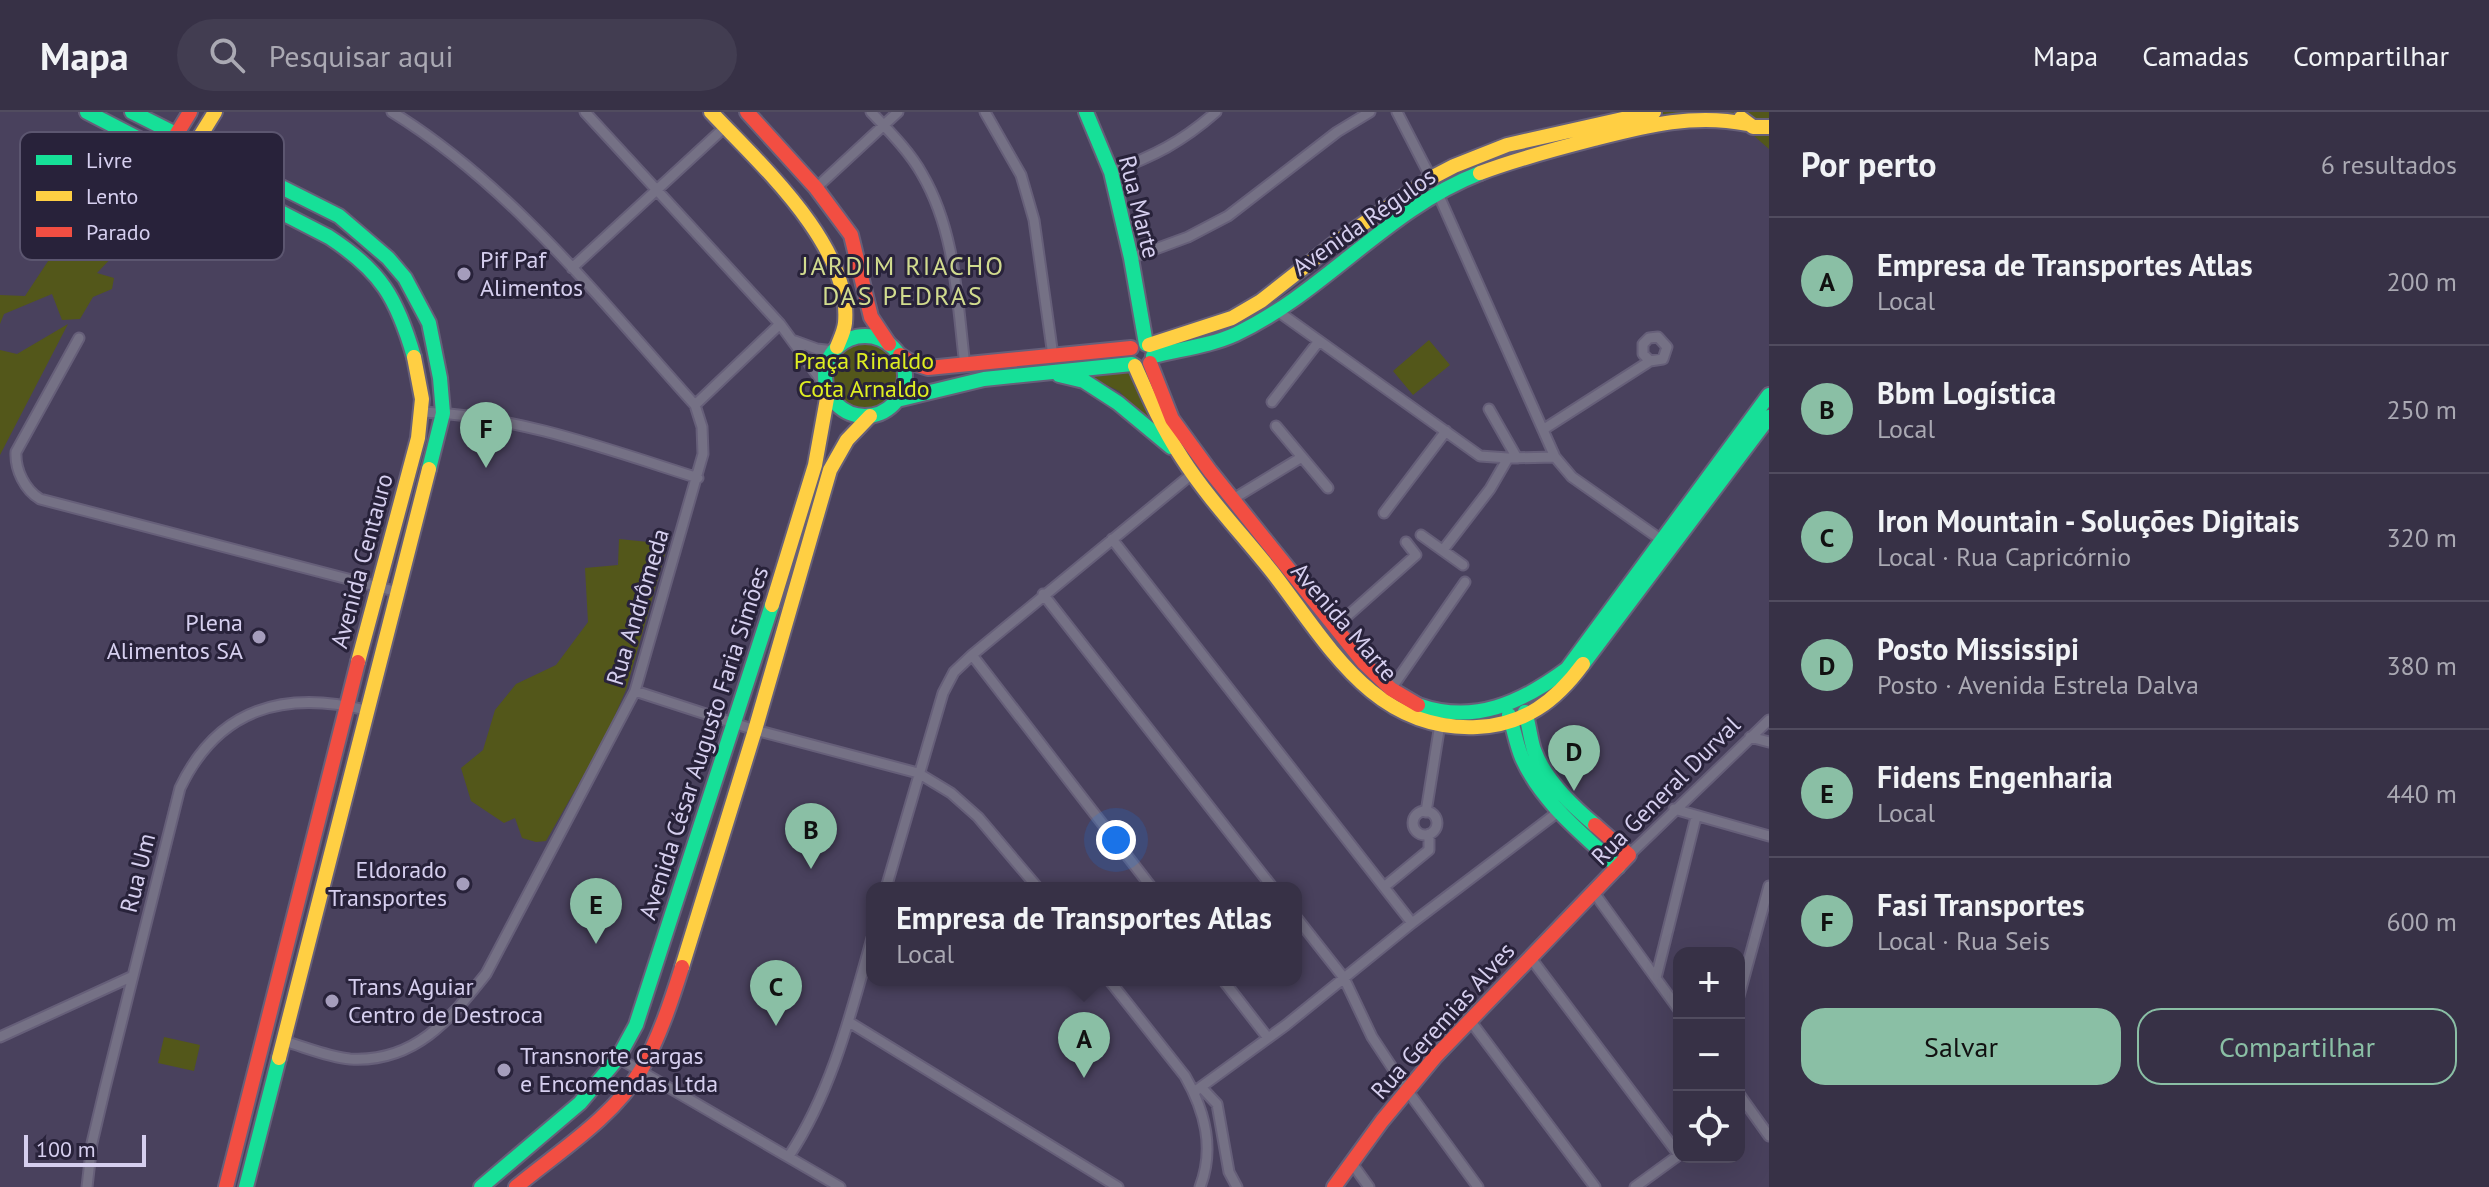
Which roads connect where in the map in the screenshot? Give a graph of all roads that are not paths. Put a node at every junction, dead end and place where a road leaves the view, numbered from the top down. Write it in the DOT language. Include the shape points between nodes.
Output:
graph roads {
  1 [pos="87,112"];
  2 [pos="132,112"];
  3 [pos="190,112"];
  4 [pos="215,112"];
  5 [pos="392,112"];
  6 [pos="585,112"];
  7 [pos="711,112"];
  8 [pos="747,112"];
  9 [pos="871,112"];
  10 [pos="898,112"];
  11 [pos="985,112"];
  12 [pos="1086,112"];
  13 [pos="1216,112"];
  14 [pos="1370,112"];
  15 [pos="1397,112"];
  16 [pos="1654,112"];
  17 [pos="1737,112"];
  18 [pos="884,125"];
  19 [pos="1750,125"];
  20 [pos="725,127"];
  21 [pos="1769,127"];
  22 [pos="124,132"];
  23 [pos="170,132"];
  24 [pos="178,132"];
  25 [pos="203,132"];
  26 [pos="1769,141"];
  27 [pos="1111,172"];
  28 [pos="1431,178"];
  29 [pos="816,188"];
  30 [pos="284,189"];
  31 [pos="658,189"];
  32 [pos="1437,193"];
  33 [pos="284,214"];
  34 [pos="1131,258"];
  35 [pos="572,268"];
  36 [pos="1276,310"];
  37 [pos="780,324"];
  38 [pos="79,338"];
  39 [pos="794,341"];
  40 [pos="1319,341"];
  41 [pos="835,349"];
  42 [pos="894,349"];
  43 [pos="1142,354"];
  44 [pos="1053,356"];
  45 [pos="1650,361"];
  46 [pos="965,366"];
  47 [pos="1047,371"];
  48 [pos="827,390"];
  49 [pos="1769,395"];
  50 [pos="897,400"];
  51 [pos="1272,402"];
  52 [pos="695,405"];
  53 [pos="1489,409"];
  54 [pos="422,412"];
  55 [pos="443,413"];
  56 [pos="870,416"];
  57 [pos="1769,417"];
  58 [pos="1276,426"];
  59 [pos="1544,429"];
  60 [pos="1446,431"];
  61 [pos="1181,455"];
  62 [pos="1302,457"];
  63 [pos="1555,457"];
  64 [pos="1512,458"];
  65 [pos="1192,474"];
  66 [pos="698,478"];
  67 [pos="1328,488"];
  68 [pos="1227,504"];
  69 [pos="1384,513"];
  70 [pos="1421,535"];
  71 [pos="1112,539"];
  72 [pos="1406,542"];
  73 [pos="1667,544"];
  74 [pos="1443,550"];
  75 [pos="1463,565"];
  76 [pos="1465,582"];
  77 [pos="378,586"];
  78 [pos="398,592"];
  79 [pos="1043,594"];
  80 [pos="1335,627"];
  81 [pos="972,655"];
  82 [pos="1391,689"];
  83 [pos="635,691"];
  84 [pos="1513,704"];
  85 [pos="346,705"];
  86 [pos="366,710"];
  87 [pos="1527,717"];
  88 [pos="1441,718"];
  89 [pos="1769,720"];
  90 [pos="735,723"];
  91 [pos="1512,723"];
  92 [pos="755,730"];
  93 [pos="1750,737"];
  94 [pos="1769,742"];
  95 [pos="918,773"];
  96 [pos="1566,807"];
  97 [pos="1674,809"];
  98 [pos="1426,812"];
  99 [pos="1696,817"];
  100 [pos="1429,834"];
  101 [pos="1769,836"];
  102 [pos="1629,855"];
  103 [pos="1618,867"];
  104 [pos="888,882"];
  105 [pos="1033,882"];
  106 [pos="1147,882"];
  107 [pos="1268,882"];
  108 [pos="1769,886"];
  109 [pos="1384,887"];
  110 [pos="1595,894"];
  111 [pos="1412,923"];
  112 [pos="1302,925"];
  113 [pos="1530,957"];
  114 [pos="866,960"];
  115 [pos="1745,974"];
  116 [pos="133,976"];
  117 [pos="1344,978"];
  118 [pos="1656,978"];
  119 [pos="1114,986"];
  120 [pos="1228,986"];
  121 [pos="1673,1002"];
  122 [pos="1469,1019"];
  123 [pos="849,1022"];
  124 [pos="0,1037"];
  125 [pos="1268,1038"];
  126 [pos="284,1041"];
  127 [pos="618,1058"];
  128 [pos="640,1071"];
  129 [pos="1198,1090"];
  130 [pos="1407,1090"];
  131 [pos="1745,1110"];
  132 [pos="1769,1136"];
  133 [pos="1673,1147"];
  134 [pos="789,1156"];
  135 [pos="1673,1159"];
  136 [pos="1351,1162"];
  137 [pos="87,1187"];
  138 [pos="226,1187"];
  139 [pos="246,1187"];
  140 [pos="481,1187"];
  141 [pos="516,1187"];
  142 [pos="840,1187"];
  143 [pos="1118,1187"];
  144 [pos="1200,1187"];
  145 [pos="1237,1187"];
  146 [pos="1334,1187"];
  147 [pos="1369,1187"];
  148 [pos="1478,1187"];
  149 [pos="1595,1187"];
  150 [pos="1635,1187"];
  1 -- 22 [label="street, Avenida Centauro"];
  2 -- 23 [label="street, Avenida Centauro"];
  3 -- 24 [label="street"];
  4 -- 25 [label="street"];
  5 -- 35 [label="street" via="433,137 493,188"];
  6 -- 31 [label="street"];
  7 -- 20 [label="street"];
  8 -- 29 [label="street"];
  9 -- 18 [label="street"];
  10 -- 18 [label="street"];
  11 -- 44 [label="street" via="1021,175 1034,220"];
  12 -- 27 [label="street, Rua Marte"];
  13 -- 27 [label="street" via="1169,149"];
  14 -- 34 [label="street" via="1228,216"];
  15 -- 28 [label="street"];
  16 -- 28 [label="street, Avenida Régulos" via="1507,145"];
  17 -- 19 [label="street"];
  18 -- 29 [label="street"];
  18 -- 46 [label="street" via="921,171 937,204 947,234"];
  19 -- 21 [label="street, Avenida Régulos"];
  19 -- 26 [label="street"];
  19 -- 32 [label="street, Avenida Régulos" via="1713,117 1622,132 1520,159"];
  20 -- 31 [label="street"];
  20 -- 41 [label="street" via="805,214 827,249 845,308 845,325"];
  27 -- 34 [label="street, Rua Marte"];
  28 -- 32 [label="street"];
  28 -- 43 [label="street, Avenida Régulos" via="1261,301"];
  29 -- 42 [label="street" via="851,235 868,308"];
  30 -- 55 [label="street, Avenida Centauro" via="339,216 407,279 428,319"];
  31 -- 35 [label="street"];
  31 -- 37 [label="street"];
  32 -- 36 [label="street, Avenida Régulos"];
  32 -- 59 [label="street"];
  33 -- 54 [label="street, Avenida Centauro" via="329,237 377,275 400,312"];
  34 -- 43 [label="street, Rua Marte"];
  35 -- 52 [label="street"];
  36 -- 40 [label="street"];
  36 -- 43 [label="street, Avenida Régulos" via="1231,336"];
  37 -- 39 [label="street"];
  37 -- 52 [label="street"];
  38 -- 77 [label="street" via="16,452 30,494"];
  39 -- 41 [label="street"];
  39 -- 48 [label="street"];
  40 -- 51 [label="street"];
  40 -- 60 [label="street"];
  41 -- 42 [label="street" via="868,336"];
  41 -- 48 [label="street" via="825,374"];
  42 -- 46 [label="street, Avenida Régulos" via="928,368"];
  42 -- 50 [label="street" via="905,377"];
  43 -- 44 [label="street, Avenida Régulos"];
  43 -- 47 [label="street, Avenida Régulos"];
  43 -- 61 [label="street, Avenida Marte" via="1158,418"];
  43 -- 68 [label="street, Avenida Marte" via="1172,419"];
  44 -- 46 [label="street, Avenida Régulos"];
  45 -- 59 [label="street"];
  47 -- 50 [label="street, Avenida Régulos" via="947,386"];
  47 -- 61 [label="street" via="1084,381"];
  48 -- 56 [label="street" via="845,411"];
  48 -- 90 [label="street, Avenida César Augusto Faria Simões" via="815,465"];
  49 -- 73 [label="street, Avenida Marte"];
  50 -- 56 [label="street"];
  52 -- 66 [label="street, Rua Andrômeda" via="702,427"];
  53 -- 64 [label="street"];
  54 -- 55 [label="street"];
  54 -- 77 [label="street, Avenida Centauro"];
  55 -- 66 [label="street" via="538,428"];
  55 -- 78 [label="street, Avenida Centauro"];
  56 -- 92 [label="street, Avenida César Augusto Faria Simões" via="847,440 830,470"];
  57 -- 73 [label="street, Avenida Marte"];
  58 -- 62 [label="street"];
  59 -- 63 [label="street"];
  60 -- 64 [label="street" via="1480,456"];
  60 -- 69 [label="street"];
  61 -- 65 [label="street, Avenida Marte"];
  62 -- 67 [label="street"];
  62 -- 68 [label="street"];
  63 -- 64 [label="street"];
  63 -- 73 [label="street" via="1572,477"];
  64 -- 74 [label="street"];
  65 -- 68 [label="street, Avenida Marte"];
  65 -- 71 [label="street"];
  66 -- 83 [label="street, Rua Andrômeda"];
  68 -- 80 [label="street, Avenida Marte"];
  68 -- 88 [label="street, Avenida Marte" via="1366,686 1411,716"];
  70 -- 74 [label="street"];
  71 -- 79 [label="street"];
  71 -- 109 [label="street"];
  72 -- 80 [label="street" via="1416,555"];
  73 -- 84 [label="street, Avenida Marte" via="1567,669"];
  73 -- 87 [label="street, Avenida Marte" via="1584,665 1551,701"];
  74 -- 75 [label="street"];
  76 -- 82 [label="street"];
  77 -- 78 [label="street"];
  77 -- 85 [label="street, Avenida Centauro"];
  78 -- 86 [label="street, Avenida Centauro"];
  79 -- 81 [label="street"];
  79 -- 107 [label="street"];
  80 -- 82 [label="street, Avenida Marte"];
  81 -- 95 [label="street" via="943,693"];
  81 -- 106 [label="street"];
  82 -- 88 [label="street, Avenida Marte"];
  83 -- 90 [label="street"];
  83 -- 126 [label="street, Rua Andrômeda" via="486,974 454,1014 418,1044 387,1056 349,1059"];
  84 -- 87 [label="street"];
  84 -- 88 [label="street, Avenida Marte"];
  84 -- 91 [label="street"];
  85 -- 86 [label="street, Rua Um"];
  85 -- 116 [label="street, Rua Um" via="286,703 261,708 226,726 196,759 180,788"];
  85 -- 138 [label="street, Avenida Centauro"];
  86 -- 126 [label="street, Avenida Centauro"];
  87 -- 91 [label="street, Avenida Marte"];
  87 -- 96 [label="street" via="1537,756"];
  88 -- 91 [label="street, Avenida Marte" via="1466,727"];
  88 -- 98 [label="street"];
  89 -- 93 [label="street, Rua General Durval"];
  90 -- 92 [label="street"];
  90 -- 127 [label="street, Avenida César Augusto Faria Simões" via="643,1005"];
  91 -- 96 [label="street" via="1535,781"];
  92 -- 95 [label="street"];
  92 -- 128 [label="street, Avenida César Augusto Faria Simões" via="670,1005"];
  93 -- 94 [label="street"];
  93 -- 97 [label="street, Rua General Durval"];
  95 -- 104 [label="street"];
  95 -- 105 [label="street" via="978,817"];
  96 -- 102 [label="street"];
  96 -- 103 [label="street"];
  96 -- 111 [label="street"];
  97 -- 99 [label="street"];
  97 -- 102 [label="street, Rua General Durval"];
  98 -- 100 [label="street" via="1437,820"];
  98 -- 100 [label="street" via="1414,823 1418,833"];
  99 -- 101 [label="street"];
  99 -- 118 [label="street"];
  100 -- 109 [label="street" via="1429,850"];
  102 -- 103 [label="street, Rua General Durval"];
  103 -- 110 [label="street, Rua General Durval"];
  108 -- 115 [label="street"];
  109 -- 111 [label="street"];
  110 -- 113 [label="street, Rua Geremias Alves"];
  110 -- 118 [label="street"];
  111 -- 117 [label="street"];
  112 -- 117 [label="street"];
  113 -- 122 [label="street, Rua Geremias Alves"];
  113 -- 133 [label="street"];
  114 -- 123 [label="street"];
  116 -- 124 [label="street"];
  116 -- 137 [label="street, Rua Um" via="92,1143"];
  117 -- 125 [label="street"];
  117 -- 130 [label="street" via="1372,1037"];
  118 -- 121 [label="street"];
  119 -- 129 [label="street"];
  120 -- 125 [label="street"];
  122 -- 130 [label="street, Rua Geremias Alves"];
  122 -- 149 [label="street"];
  123 -- 134 [label="street" via="817,1110"];
  123 -- 143 [label="street"];
  125 -- 129 [label="street"];
  126 -- 139 [label="street, Avenida Centauro"];
  127 -- 128 [label="street"];
  127 -- 140 [label="street, Avenida César Augusto Faria Simões" via="580,1103"];
  128 -- 134 [label="street"];
  128 -- 141 [label="street, Avenida César Augusto Faria Simões" via="609,1110"];
  129 -- 144 [label="street" via="1207,1126"];
  129 -- 145 [label="street" via="1217,1104 1229,1172"];
  130 -- 136 [label="street, Rua Geremias Alves"];
  130 -- 148 [label="street"];
  131 -- 132 [label="street"];
  134 -- 142 [label="street"];
  135 -- 150 [label="street"];
  136 -- 146 [label="street, Rua Geremias Alves"];
  136 -- 147 [label="street"];
}
